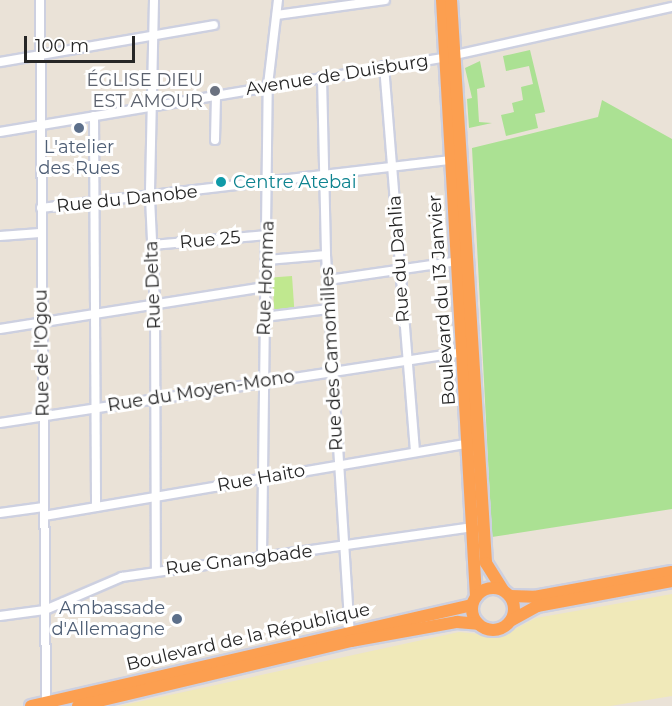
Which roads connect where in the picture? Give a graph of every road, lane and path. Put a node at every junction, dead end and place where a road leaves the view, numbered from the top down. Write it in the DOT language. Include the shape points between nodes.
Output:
graph roads {
  1 [pos="40,0"];
  2 [pos="154,0"];
  3 [pos="278,0"];
  4 [pos="384,0"];
  5 [pos="442,0"];
  6 [pos="451,0"];
  7 [pos="332,4"];
  8 [pos="672,7"];
  9 [pos="277,15"];
  10 [pos="214,26"];
  11 [pos="154,36"];
  12 [pos="40,55"];
  13 [pos="451,56"];
  14 [pos="0,62"];
  15 [pos="384,66"];
  16 [pos="322,77"];
  17 [pos="268,85"];
  18 [pos="216,95"];
  19 [pos="154,106"];
  20 [pos="94,116"];
  21 [pos="41,125"];
  22 [pos="0,132"];
  23 [pos="214,140"];
  24 [pos="457,159"];
  25 [pos="392,167"];
  26 [pos="326,176"];
  27 [pos="268,182"];
  28 [pos="150,198"];
  29 [pos="94,203"];
  30 [pos="41,208"];
  31 [pos="40,232"];
  32 [pos="268,235"];
  33 [pos="0,236"];
  34 [pos="152,245"];
  35 [pos="326,255"];
  36 [pos="267,260"];
  37 [pos="458,261"];
  38 [pos="399,269"];
  39 [pos="328,280"];
  40 [pos="265,287"];
  41 [pos="155,305"];
  42 [pos="329,309"];
  43 [pos="94,314"];
  44 [pos="264,317"];
  45 [pos="42,325"];
  46 [pos="0,329"];
  47 [pos="468,351"];
  48 [pos="408,362"];
  49 [pos="334,370"];
  50 [pos="264,381"];
  51 [pos="156,398"];
  52 [pos="94,408"];
  53 [pos="43,418"];
  54 [pos="0,423"];
  55 [pos="474,443"];
  56 [pos="415,451"];
  57 [pos="338,465"];
  58 [pos="262,478"];
  59 [pos="156,497"];
  60 [pos="44,507"];
  61 [pos="96,507"];
  62 [pos="0,513"];
  63 [pos="44,516"];
  64 [pos="479,527"];
  65 [pos="344,548"];
  66 [pos="262,556"];
  67 [pos="156,571"];
  68 [pos="672,572"];
  69 [pos="672,581"];
  70 [pos="506,592"];
  71 [pos="474,601"];
  72 [pos="45,610"];
  73 [pos="0,616"];
  74 [pos="512,620"];
  75 [pos="478,624"];
  76 [pos="350,636"];
  77 [pos="46,705"];
  78 [pos="31,706"];
  79 [pos="78,706"];
  1 -- 12 [label="street, Rue de l'Ogou"];
  2 -- 11 [label="street, Rue Delta"];
  3 -- 9 [label="street, Rue Homma"];
  4 -- 7 [label="street"];
  5 -- 13 [label="highway, Boulevard du 13 Janvier"];
  6 -- 13 [label="highway, Boulevard du 13 Janvier"];
  7 -- 9 [label="street"];
  8 -- 13 [label="street, Avenue de Duisburg"];
  9 -- 17 [label="street, Rue Homma"];
  10 -- 11 [label="street"];
  11 -- 12 [label="street"];
  11 -- 19 [label="street, Rue Delta"];
  12 -- 14 [label="street"];
  12 -- 21 [label="street, Rue de l'Ogou"];
  13 -- 15 [label="street, Avenue de Duisburg"];
  13 -- 24 [label="highway, Boulevard du 13 Janvier"];
  15 -- 16 [label="street, Avenue de Duisburg"];
  15 -- 25 [label="street, Rue du Dahlia"];
  16 -- 17 [label="street, Avenue de Duisburg"];
  16 -- 26 [label="street, Rue des Camomilles"];
  17 -- 18 [label="street, Avenue de Duisburg"];
  17 -- 27 [label="street, Rue Homma"];
  18 -- 19 [label="street, Avenue de Duisburg"];
  18 -- 23 [label="street"];
  19 -- 20 [label="street, Avenue de Duisburg"];
  19 -- 28 [label="street, Rue Delta"];
  20 -- 21 [label="street, Avenue de Duisburg"];
  20 -- 29 [label="street"];
  21 -- 22 [label="street, Avenue de Duisburg"];
  21 -- 30 [label="street, Rue de l'Ogou"];
  24 -- 25 [label="street, Rue du Danobe"];
  24 -- 37 [label="highway, Boulevard du 13 Janvier"];
  24 -- 47 [label="highway, Boulevard du 13 Janvier"];
  25 -- 26 [label="street, Rue du Danobe"];
  25 -- 38 [label="street, Rue du Dahlia"];
  26 -- 27 [label="street, Rue du Danobe"];
  26 -- 35 [label="street, Rue des Camomilles"];
  27 -- 28 [label="street, Rue du Danobe"];
  27 -- 32 [label="street, Rue Homma"];
  28 -- 29 [label="street, Rue du Danobe"];
  28 -- 34 [label="street, Rue Delta"];
  29 -- 30 [label="street, Rue du Danobe"];
  29 -- 43 [label="street"];
  30 -- 31 [label="street, Rue de l'Ogou"];
  31 -- 33 [label="street"];
  31 -- 45 [label="street, Rue de l'Ogou"];
  32 -- 34 [label="street, Rue 25"];
  32 -- 36 [label="street, Rue Homma"];
  34 -- 41 [label="street, Rue Delta"];
  35 -- 36 [label="street"];
  35 -- 39 [label="street, Rue des Camomilles"];
  36 -- 40 [label="street, Rue Homma"];
  37 -- 38 [label="street"];
  37 -- 47 [label="highway, Boulevard du 13 Janvier"];
  38 -- 39 [label="street"];
  38 -- 48 [label="street, Rue du Dahlia"];
  39 -- 42 [label="street, Rue des Camomilles"];
  40 -- 41 [label="street"];
  40 -- 44 [label="street, Rue Homma"];
  41 -- 43 [label="street"];
  41 -- 51 [label="street, Rue Delta"];
  42 -- 44 [label="street"];
  42 -- 49 [label="street, Rue des Camomilles"];
  43 -- 45 [label="street"];
  43 -- 52 [label="street"];
  44 -- 50 [label="street, Rue Homma"];
  45 -- 46 [label="street"];
  45 -- 53 [label="street, Rue de l'Ogou"];
  47 -- 48 [label="street, Rue du Moyen-Mono"];
  47 -- 55 [label="highway, Boulevard du 13 Janvier"];
  48 -- 49 [label="street, Rue du Moyen-Mono"];
  48 -- 56 [label="street, Rue du Dahlia"];
  49 -- 50 [label="street, Rue du Moyen-Mono"];
  49 -- 57 [label="street, Rue des Camomilles"];
  50 -- 51 [label="street, Rue du Moyen-Mono"];
  50 -- 58 [label="street, Rue Homma"];
  51 -- 52 [label="street, Rue du Moyen-Mono"];
  51 -- 59 [label="street, Rue Delta"];
  52 -- 53 [label="street, Rue du Moyen-Mono"];
  52 -- 61 [label="street"];
  53 -- 54 [label="street, Rue du Moyen-Mono"];
  53 -- 60 [label="street, Rue de l'Ogou"];
  55 -- 56 [label="street, Rue Haito"];
  55 -- 64 [label="highway, Boulevard du 13 Janvier"];
  56 -- 57 [label="street, Rue Haito"];
  57 -- 58 [label="street, Rue Haito"];
  57 -- 65 [label="street, Rue des Camomilles"];
  58 -- 59 [label="street, Rue Haito"];
  58 -- 66 [label="street, Rue Homma"];
  59 -- 61 [label="street, Rue Haito"];
  59 -- 67 [label="street, Rue Delta"];
  60 -- 62 [label="street"];
  60 -- 63 [label="street, Rue de l'Ogou"];
  61 -- 63 [label="street, Rue Haito"];
  63 -- 72 [label="street, Rue de l'Ogou"];
  64 -- 65 [label="street, Rue Gnangbade"];
  64 -- 70 [label="highway, Boulevard du 13 Janvier" via="488,568"];
  64 -- 71 [label="highway, Boulevard du 13 Janvier"];
  65 -- 66 [label="street, Rue Gnangbade"];
  65 -- 76 [label="street, Rue des Camomilles"];
  66 -- 67 [label="street, Rue Gnangbade"];
  67 -- 72 [label="street, Rue Gnangbade" via="107,581"];
  68 -- 70 [label="highway" via="534,597"];
  69 -- 74 [label="highway" via="537,606"];
  70 -- 71 [label="highway" via="485,590"];
  70 -- 74 [label="highway" via="515,607"];
  71 -- 75 [label="highway"];
  71 -- 76 [label="highway, Boulevard de la République"];
  72 -- 73 [label="street, Rue Gnangbade"];
  72 -- 77 [label="street, Rue de l'Ogou"];
  74 -- 75 [label="highway" via="493,631"];
  75 -- 76 [label="highway, Boulevard de la République" via="457,622"];
  76 -- 77 [label="highway, Boulevard de la République"];
  76 -- 79 [label="highway, Boulevard de la République"];
  77 -- 78 [label="highway, Boulevard de la République"];
}
